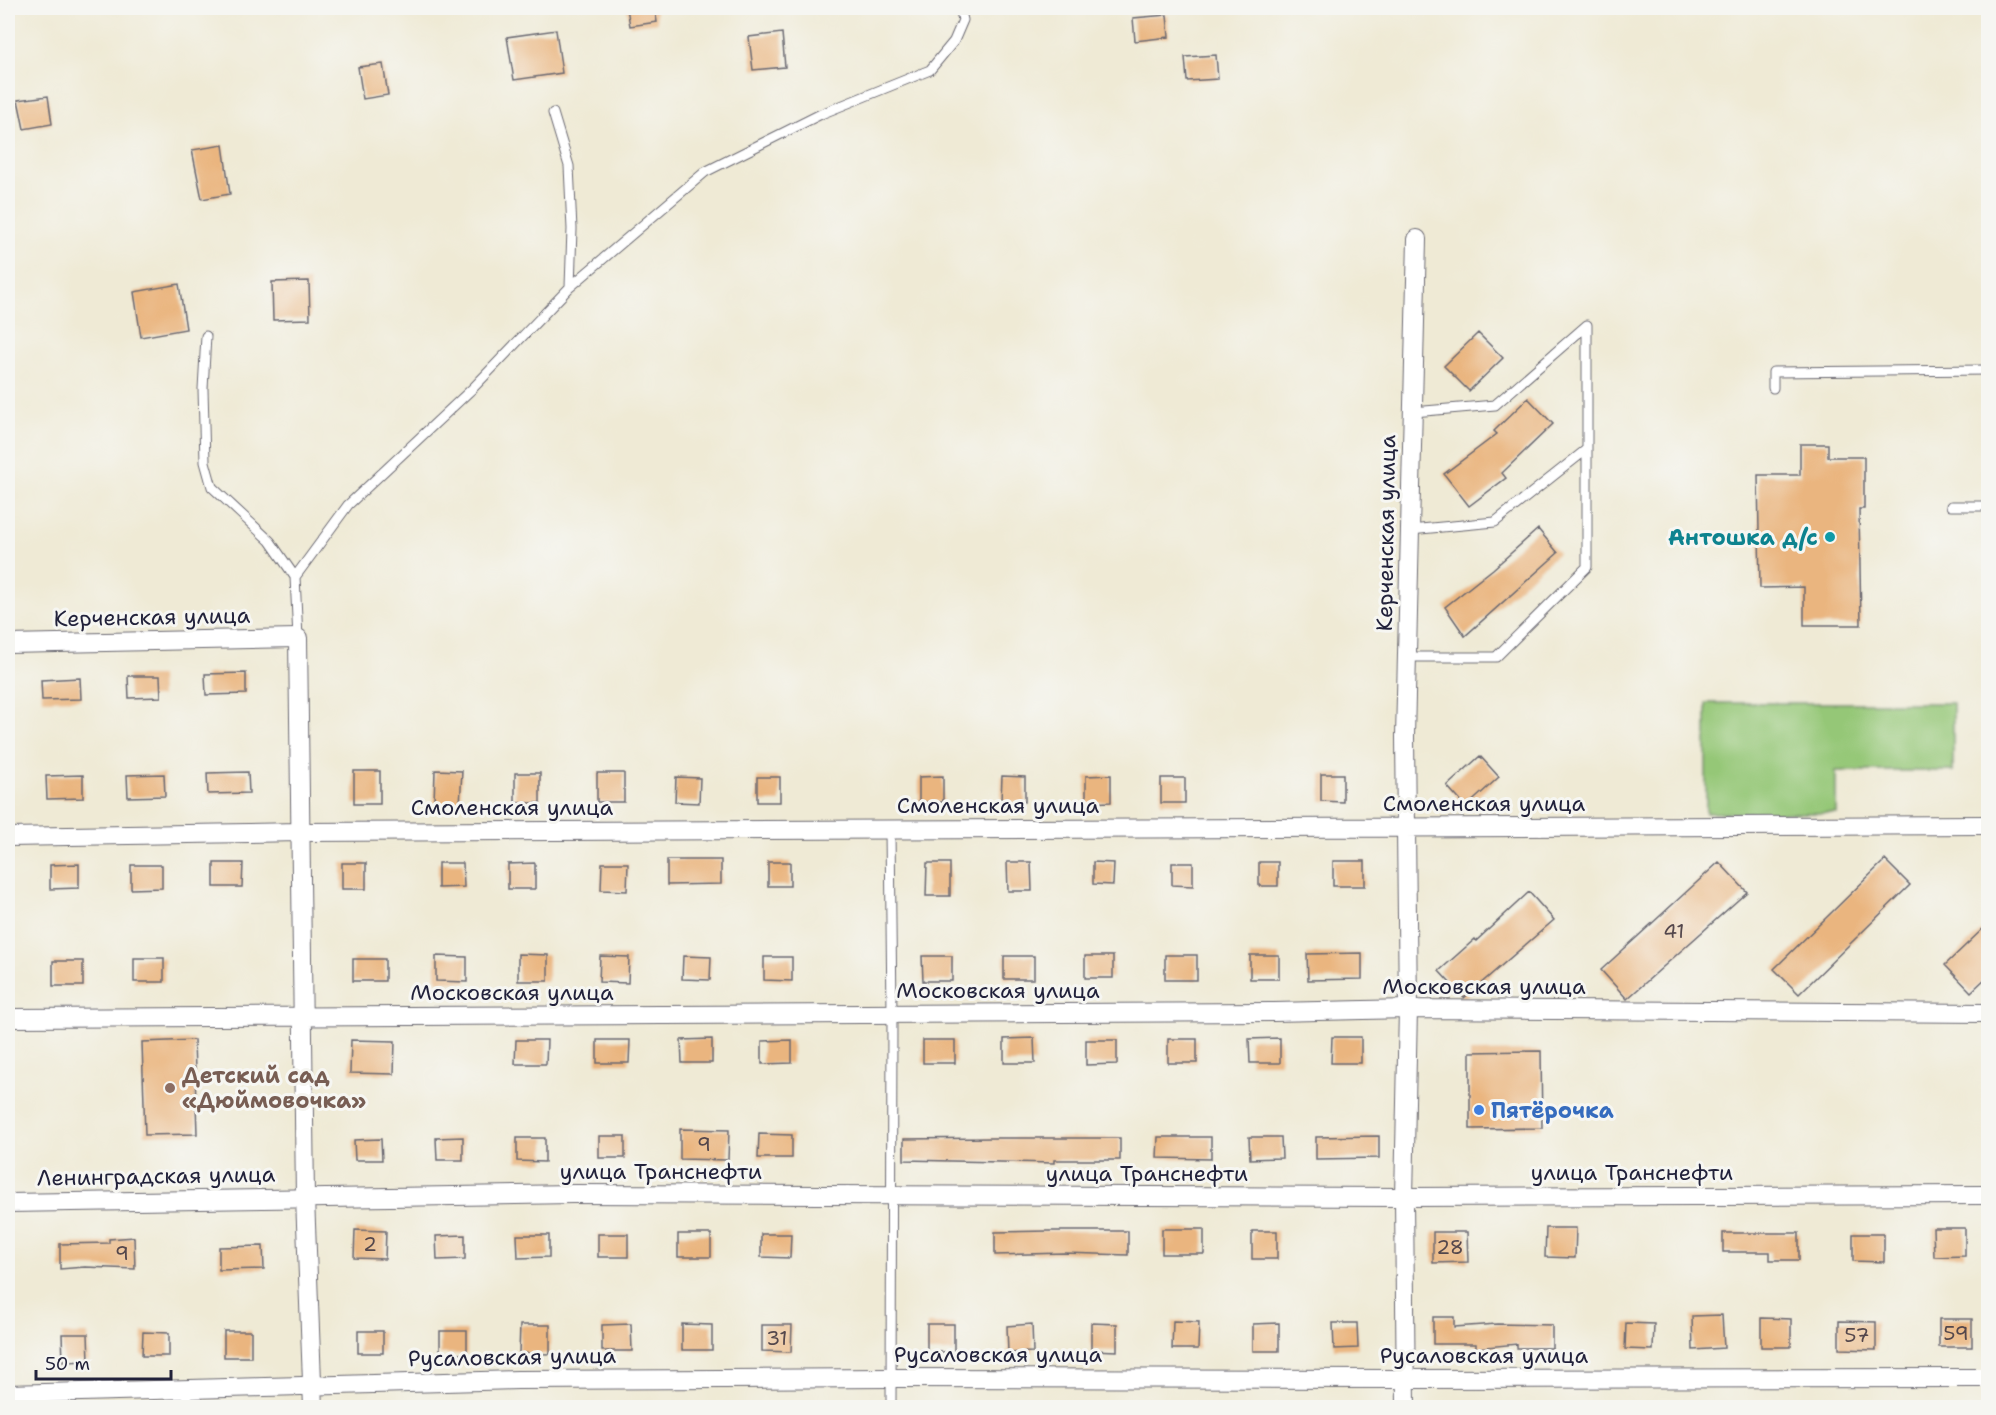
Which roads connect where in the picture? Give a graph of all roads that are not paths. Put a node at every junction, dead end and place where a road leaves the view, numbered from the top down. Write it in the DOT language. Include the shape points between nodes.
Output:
graph roads {
  1 [pos="960,8"];
  2 [pos="553,113"];
  3 [pos="1417,239"];
  4 [pos="570,287"];
  5 [pos="206,336"];
  6 [pos="1989,370"];
  7 [pos="1773,388"];
  8 [pos="1413,412"];
  9 [pos="1587,449"];
  10 [pos="1951,506"];
  11 [pos="1989,506"];
  12 [pos="1410,530"];
  13 [pos="294,577"];
  14 [pos="298,638"];
  15 [pos="8,644"];
  16 [pos="1407,657"];
  17 [pos="1989,825"];
  18 [pos="1404,828"];
  19 [pos="890,830"];
  20 [pos="300,832"];
  21 [pos="8,837"];
  22 [pos="1408,1009"];
  23 [pos="1989,1013"];
  24 [pos="892,1014"];
  25 [pos="302,1017"];
  26 [pos="8,1018"];
  27 [pos="1989,1195"];
  28 [pos="890,1196"];
  29 [pos="1404,1197"];
  30 [pos="304,1198"];
  31 [pos="8,1203"];
  32 [pos="891,1378"];
  33 [pos="1989,1378"];
  34 [pos="1405,1379"];
  35 [pos="312,1386"];
  36 [pos="8,1394"];
  37 [pos="313,1407"];
  38 [pos="891,1407"];
  39 [pos="1406,1407"];
  1 -- 4 [label="lane" via="963,20 954,42 930,70 821,114 705,172"];
  2 -- 4 [label="lane" via="569,166"];
  3 -- 8 [label="street, Керченская улица"];
  4 -- 13 [label="lane" via="473,388 348,506"];
  5 -- 13 [label="lane" via="205,462 212,487 270,542"];
  6 -- 7 [label="lane" via="1773,372"];
  8 -- 9 [label="lane" via="1495,405 1587,325"];
  8 -- 12 [label="street, Керченская улица"];
  9 -- 12 [label="lane" via="1495,522"];
  9 -- 16 [label="lane" via="1587,567 1496,657"];
  10 -- 11 [label="lane"];
  12 -- 16 [label="street, Керченская улица"];
  13 -- 14 [label="lane"];
  14 -- 15 [label="street, Керченская улица"];
  14 -- 20 [label="street"];
  16 -- 18 [label="street, Керченская улица"];
  17 -- 18 [label="street, Смоленская улица"];
  18 -- 19 [label="street, Смоленская улица"];
  18 -- 22 [label="street, Керченская улица"];
  19 -- 20 [label="street, Смоленская улица"];
  19 -- 24 [label="lane"];
  20 -- 21 [label="street, Смоленская улица"];
  20 -- 25 [label="street"];
  22 -- 23 [label="street, Московская улица"];
  22 -- 24 [label="street, Московская улица"];
  22 -- 29 [label="street, Керченская улица"];
  24 -- 25 [label="street, Московская улица"];
  24 -- 28 [label="lane"];
  25 -- 26 [label="street, Московская улица"];
  25 -- 30 [label="street"];
  27 -- 29 [label="street, улица Транснефти"];
  28 -- 29 [label="street, улица Транснефти"];
  28 -- 30 [label="street, улица Транснефти" via="572,1194"];
  28 -- 32 [label="lane"];
  29 -- 34 [label="street, Керченская улица"];
  30 -- 31 [label="street, Ленинградская улица"];
  30 -- 35 [label="street"];
  32 -- 34 [label="street, Русаловская улица"];
  32 -- 35 [label="street, Русаловская улица" via="518,1380"];
  32 -- 38 [label="lane"];
  33 -- 34 [label="street, Русаловская улица"];
  34 -- 39 [label="street, Керченская улица"];
  35 -- 36 [label="street, Русаловская улица"];
  35 -- 37 [label="street"];
}
